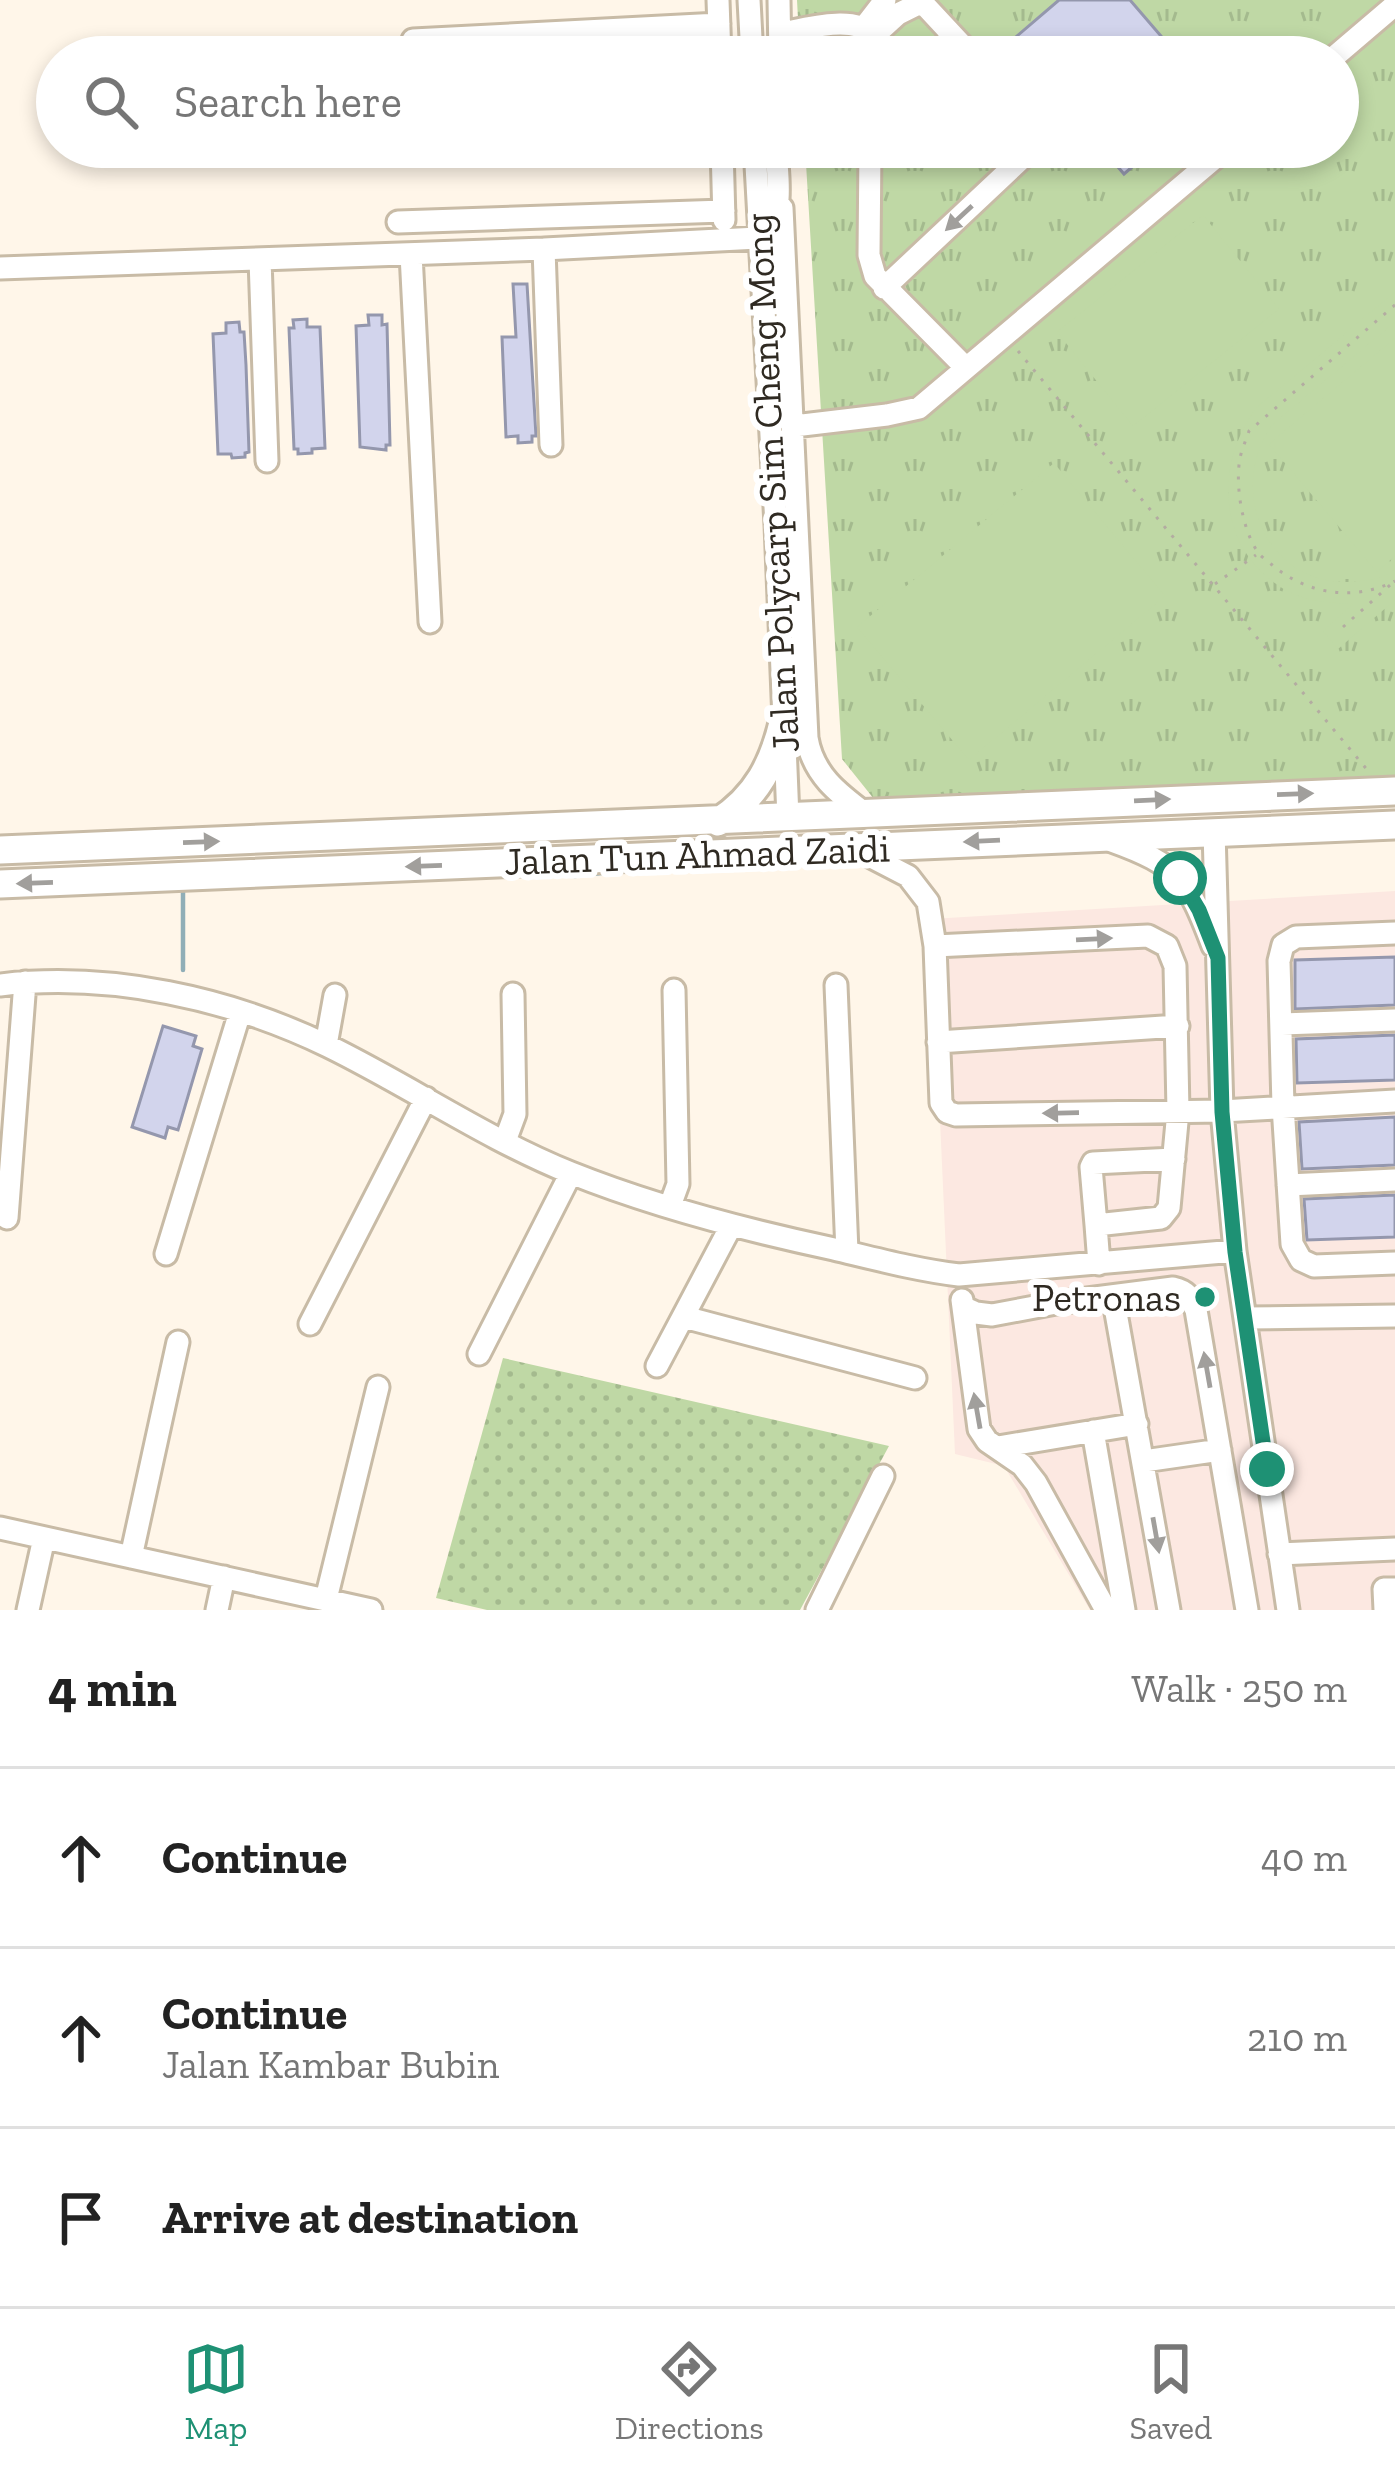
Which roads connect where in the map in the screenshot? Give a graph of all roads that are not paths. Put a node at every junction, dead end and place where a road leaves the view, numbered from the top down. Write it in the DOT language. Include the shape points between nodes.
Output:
graph roads {
  1 [pos="718,0"];
  2 [pos="749,0"];
  3 [pos="779,0"];
  4 [pos="885,0"];
  5 [pos="921,1"];
  6 [pos="1395,5"];
  7 [pos="719,23"];
  8 [pos="780,33"];
  9 [pos="485,36"];
  10 [pos="719,36"];
  11 [pos="751,36"];
  12 [pos="866,36"];
  13 [pos="873,36"];
  14 [pos="875,36"];
  15 [pos="953,36"];
  16 [pos="1359,36"];
  17 [pos="723,168"];
  18 [pos="756,168"];
  19 [pos="778,168"];
  20 [pos="779,168"];
  21 [pos="870,168"];
  22 [pos="1012,168"];
  23 [pos="1203,168"];
  24 [pos="724,211"];
  25 [pos="476,220"];
  26 [pos="398,222"];
  27 [pos="726,238"];
  28 [pos="758,238"];
  29 [pos="544,249"];
  30 [pos="477,252"];
  31 [pos="411,254"];
  32 [pos="260,260"];
  33 [pos="0,268"];
  34 [pos="884,288"];
  35 [pos="787,301"];
  36 [pos="967,368"];
  37 [pos="794,426"];
  38 [pos="551,445"];
  39 [pos="267,461"];
  40 [pos="776,525"];
  41 [pos="430,622"];
  42 [pos="784,719"];
  43 [pos="1390,791"];
  44 [pos="867,815"];
  45 [pos="788,818"];
  46 [pos="718,822"];
  47 [pos="1395,824"];
  48 [pos="1214,831"];
  49 [pos="1099,836"];
  50 [pos="854,848"];
  51 [pos="0,850"];
  52 [pos="0,884"];
  53 [pos="1395,933"];
  54 [pos="935,946"];
  55 [pos="1218,958"];
  56 [pos="25,982"];
  57 [pos="0,985"];
  58 [pos="836,985"];
  59 [pos="674,990"];
  60 [pos="514,994"];
  61 [pos="335,995"];
  62 [pos="240,1012"];
  63 [pos="1395,1020"];
  64 [pos="1282,1024"];
  65 [pos="1178,1026"];
  66 [pos="938,1042"];
  67 [pos="326,1045"];
  68 [pos="426,1098"];
  69 [pos="1395,1101"];
  70 [pos="1283,1106"];
  71 [pos="1178,1111"];
  72 [pos="1222,1112"];
  73 [pos="505,1142"];
  74 [pos="1174,1159"];
  75 [pos="572,1173"];
  76 [pos="1395,1180"];
  77 [pos="1288,1184"];
  78 [pos="670,1206"];
  79 [pos="7,1218"];
  80 [pos="1096,1225"];
  81 [pos="731,1226"];
  82 [pos="847,1252"];
  83 [pos="1235,1252"];
  84 [pos="166,1254"];
  85 [pos="1395,1263"];
  86 [pos="1099,1264"];
  87 [pos="959,1275"];
  88 [pos="1113,1296"];
  89 [pos="963,1307"];
  90 [pos="997,1314"];
  91 [pos="1395,1316"];
  92 [pos="683,1317"];
  93 [pos="1246,1318"];
  94 [pos="310,1324"];
  95 [pos="178,1342"];
  96 [pos="479,1354"];
  97 [pos="971,1362"];
  98 [pos="657,1366"];
  99 [pos="915,1378"];
  100 [pos="378,1387"];
  101 [pos="1137,1424"];
  102 [pos="1093,1431"];
  103 [pos="998,1447"];
  104 [pos="1220,1450"];
  105 [pos="1144,1462"];
  106 [pos="1267,1469"];
  107 [pos="883,1476"];
  108 [pos="1230,1508"];
  109 [pos="0,1528"];
  110 [pos="44,1538"];
  111 [pos="1395,1549"];
  112 [pos="1279,1554"];
  113 [pos="131,1557"];
  114 [pos="224,1577"];
  115 [pos="1395,1589"];
  116 [pos="326,1599"];
  117 [pos="1246,1608"];
  118 [pos="28,1610"];
  119 [pos="217,1610"];
  120 [pos="371,1610"];
  121 [pos="817,1610"];
  122 [pos="1106,1610"];
  123 [pos="1124,1610"];
  124 [pos="1169,1610"];
  125 [pos="1222,1610"];
  126 [pos="1288,1610"];
  127 [pos="1385,1610"];
  1 -- 7 [label="street"];
  2 -- 11 [label="street"];
  3 -- 8 [label="street"];
  4 -- 13 [label="street"];
  5 -- 14 [label="street"];
  5 -- 15 [label="street"];
  6 -- 16 [label="street"];
  7 -- 9 [label="street"];
  7 -- 10 [label="street"];
  8 -- 12 [label="street" via="842,24"];
  17 -- 24 [label="street"];
  18 -- 28 [label="street, Jalan Polycarp Sim Cheng Mong"];
  19 -- 28 [label="street" via="778,214"];
  20 -- 35 [label="street, Jalan Polycarp Sim Cheng Mong"];
  21 -- 34 [label="street" via="869,255"];
  22 -- 34 [label="street, one-way"];
  23 -- 36 [label="street"];
  24 -- 25 [label="street"];
  24 -- 27 [label="street"];
  25 -- 26 [label="street"];
  25 -- 30 [label="street"];
  27 -- 28 [label="street"];
  27 -- 29 [label="street"];
  28 -- 35 [label="street" via="778,260"];
  28 -- 40 [label="street, Jalan Polycarp Sim Cheng Mong"];
  29 -- 30 [label="street"];
  29 -- 38 [label="street"];
  30 -- 31 [label="street"];
  31 -- 32 [label="street"];
  31 -- 41 [label="street"];
  32 -- 33 [label="street"];
  32 -- 39 [label="street"];
  34 -- 36 [label="street"];
  35 -- 37 [label="street, Jalan Polycarp Sim Cheng Mong"];
  36 -- 37 [label="street" via="920,408"];
  37 -- 40 [label="street"];
  37 -- 44 [label="street, Jalan Polycarp Sim Cheng Mong" via="809,750 833,790"];
  40 -- 42 [label="street, Jalan Polycarp Sim Cheng Mong"];
  42 -- 45 [label="street, Jalan Polycarp Sim Cheng Mong"];
  42 -- 46 [label="main road" via="761,780"];
  44 -- 43 [label="main road, Jalan Tun Ahmad Zaidi, one-way"];
  44 -- 45 [label="main road, Jalan Tun Ahmad Zaidi"];
  45 -- 46 [label="main road, Jalan Tun Ahmad Zaidi"];
  51 -- 46 [label="main road, Jalan Tun Ahmad Zaidi, one-way"];
  47 -- 48 [label="main road, Jalan Tun Ahmad Zaidi"];
  48 -- 49 [label="main road, Jalan Tun Ahmad Zaidi"];
  48 -- 55 [label="street"];
  49 -- 50 [label="main road, Jalan Tun Ahmad Zaidi, one-way"];
  49 -- 55 [label="street" via="1180,878"];
  50 -- 52 [label="main road, Jalan Tun Ahmad Zaidi, one-way"];
  50 -- 54 [label="street" via="908,876 928,902"];
  53 -- 64 [label="street" via="1296,937 1283,945"];
  54 -- 65 [label="street, one-way" via="1148,936 1166,946 1174,966"];
  54 -- 66 [label="street"];
  55 -- 72 [label="street"];
  56 -- 57 [label="street"];
  56 -- 62 [label="street" via="143,988"];
  56 -- 79 [label="street"];
  58 -- 82 [label="street"];
  59 -- 78 [label="street" via="679,1184"];
  60 -- 73 [label="street" via="515,1114"];
  61 -- 67 [label="street"];
  62 -- 67 [label="street"];
  62 -- 84 [label="street"];
  63 -- 64 [label="street"];
  64 -- 70 [label="street"];
  65 -- 66 [label="street"];
  65 -- 71 [label="street"];
  71 -- 66 [label="street, one-way" via="956,1115 941,1103"];
  67 -- 68 [label="street"];
  68 -- 73 [label="street"];
  68 -- 94 [label="street"];
  69 -- 70 [label="street"];
  70 -- 72 [label="street"];
  70 -- 77 [label="street"];
  71 -- 72 [label="street"];
  71 -- 74 [label="street"];
  72 -- 83 [label="street"];
  73 -- 75 [label="street"];
  74 -- 80 [label="street" via="1161,1217"];
  74 -- 80 [label="street" via="1093,1163"];
  75 -- 78 [label="street"];
  75 -- 96 [label="street"];
  76 -- 77 [label="street"];
  77 -- 85 [label="street" via="1292,1244 1301,1260 1314,1267"];
  78 -- 81 [label="street"];
  80 -- 86 [label="street"];
  81 -- 82 [label="street"];
  81 -- 92 [label="street"];
  82 -- 87 [label="street"];
  83 -- 86 [label="street"];
  83 -- 93 [label="street"];
  86 -- 87 [label="street"];
  87 -- 89 [label="street"];
  88 -- 90 [label="street"];
  88 -- 101 [label="street"];
  104 -- 88 [label="street, one-way" via="1190,1297 1172,1288"];
  89 -- 90 [label="street"];
  89 -- 97 [label="street"];
  90 -- 97 [label="street"];
  91 -- 93 [label="street"];
  92 -- 98 [label="street"];
  92 -- 99 [label="street"];
  93 -- 106 [label="street"];
  95 -- 113 [label="street"];
  103 -- 97 [label="street, one-way" via="979,1429"];
  100 -- 116 [label="street"];
  101 -- 102 [label="street"];
  101 -- 105 [label="street"];
  102 -- 103 [label="street"];
  102 -- 123 [label="street"];
  103 -- 122 [label="street" via="1036,1483"];
  104 -- 105 [label="street"];
  104 -- 108 [label="street"];
  105 -- 124 [label="street, one-way"];
  106 -- 108 [label="street"];
  106 -- 112 [label="street"];
  107 -- 121 [label="street"];
  108 -- 117 [label="street"];
  109 -- 110 [label="street"];
  110 -- 113 [label="street"];
  110 -- 118 [label="street"];
  111 -- 112 [label="street"];
  112 -- 126 [label="street"];
  113 -- 114 [label="street"];
  114 -- 116 [label="street"];
  114 -- 119 [label="street"];
  115 -- 127 [label="street" via="1384,1589"];
  116 -- 120 [label="street"];
  117 -- 125 [label="street"];
}
